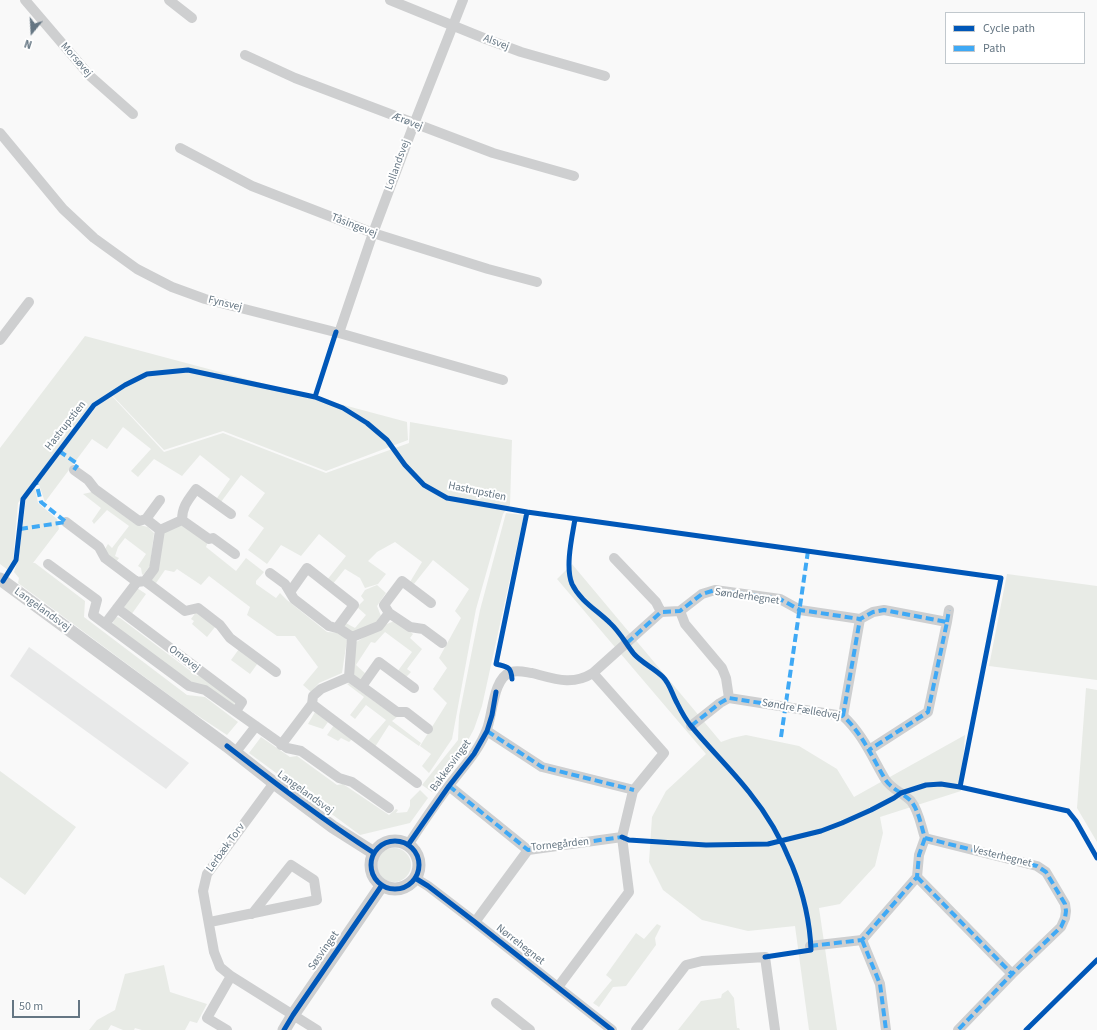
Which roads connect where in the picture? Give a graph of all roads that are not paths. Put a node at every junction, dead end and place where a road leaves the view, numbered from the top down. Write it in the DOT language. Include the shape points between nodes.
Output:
graph roads {
  1 [pos="25,0"];
  2 [pos="169,0"];
  3 [pos="390,0"];
  4 [pos="463,0"];
  5 [pos="192,18"];
  6 [pos="453,25"];
  7 [pos="245,55"];
  8 [pos="605,76"];
  9 [pos="133,114"];
  10 [pos="414,124"];
  11 [pos="0,133"];
  12 [pos="180,148"];
  13 [pos="574,176"];
  14 [pos="373,233"];
  15 [pos="537,282"];
  16 [pos="29,302"];
  17 [pos="2,332"];
  18 [pos="339,333"];
  19 [pos="504,380"];
  20 [pos="74,470"];
  21 [pos="160,500"];
  22 [pos="231,514"];
  23 [pos="146,520"];
  24 [pos="182,520"];
  25 [pos="66,522"];
  26 [pos="160,530"];
  27 [pos="235,554"];
  28 [pos="614,558"];
  29 [pos="48,564"];
  30 [pos="270,573"];
  31 [pos="0,579"];
  32 [pos="141,582"];
  33 [pos="290,592"];
  34 [pos="432,603"];
  35 [pos="117,608"];
  36 [pos="949,610"];
  37 [pos="680,611"];
  38 [pos="661,612"];
  39 [pos="389,613"];
  40 [pos="860,619"];
  41 [pos="947,622"];
  42 [pos="105,624"];
  43 [pos="337,628"];
  44 [pos="352,637"];
  45 [pos="442,643"];
  46 [pos="276,672"];
  47 [pos="593,672"];
  48 [pos="349,677"];
  49 [pos="362,686"];
  50 [pos="414,688"];
  51 [pos="729,698"];
  52 [pos="312,704"];
  53 [pos="236,711"];
  54 [pos="843,716"];
  55 [pos="256,726"];
  56 [pos="692,726"];
  57 [pos="428,729"];
  58 [pos="487,731"];
  59 [pos="282,744"];
  60 [pos="870,750"];
  61 [pos="236,753"];
  62 [pos="274,783"];
  63 [pos="417,783"];
  64 [pos="449,786"];
  65 [pos="634,790"];
  66 [pos="389,808"];
  67 [pos="622,837"];
  68 [pos="925,838"];
  69 [pos="408,844"];
  70 [pos="528,850"];
  71 [pos="374,853"];
  72 [pos="917,877"];
  73 [pos="415,878"];
  74 [pos="382,885"];
  75 [pos="252,914"];
  76 [pos="210,922"];
  77 [pos="475,922"];
  78 [pos="862,940"];
  79 [pos="810,946"];
  80 [pos="1012,974"];
  81 [pos="231,976"];
  82 [pos="558,987"];
  83 [pos="496,1003"];
  84 [pos="293,1014"];
  85 [pos="227,1030"];
  86 [pos="284,1030"];
  87 [pos="317,1030"];
  88 [pos="530,1030"];
  89 [pos="612,1030"];
  90 [pos="636,1030"];
  91 [pos="775,1030"];
  92 [pos="886,1030"];
  93 [pos="958,1030"];
  1 -- 9 [label="street, Morsøvej" via="90,76"];
  2 -- 5 [label="street"];
  3 -- 6 [label="street, Alsvej"];
  4 -- 6 [label="street, Lollandsvej"];
  6 -- 8 [label="street, Alsvej" via="521,52"];
  6 -- 10 [label="street, Lollandsvej"];
  7 -- 10 [label="street, Ærøvej" via="295,78"];
  10 -- 13 [label="street, Ærøvej" via="493,154"];
  10 -- 14 [label="street, Lollandsvej"];
  11 -- 18 [label="street, Fynsvej" via="63,209 94,238 137,269 172,287 205,299"];
  12 -- 14 [label="street, Tåsingevej" via="252,186"];
  14 -- 15 [label="street, Tåsingevej"];
  14 -- 18 [label="street, Lollandsvej"];
  16 -- 17 [label="street"];
  18 -- 19 [label="street, Fynsvej"];
  20 -- 23 [label="street" via="139,521"];
  21 -- 23 [label="street"];
  22 -- 24 [label="street" via="196,488 184,505"];
  23 -- 26 [label="street"];
  24 -- 26 [label="street"];
  24 -- 27 [label="street" via="209,540 213,538"];
  25 -- 32 [label="street" via="99,547 105,558"];
  26 -- 32 [label="street" via="154,569"];
  28 -- 38 [label="street" via="656,602"];
  29 -- 42 [label="street, Omøvej" via="97,600 93,615"];
  30 -- 33 [label="street" via="285,584"];
  31 -- 61 [label="street, Langelandsvej"];
  32 -- 35 [label="street"];
  32 -- 46 [label="street" via="185,611 198,608 220,625 230,638"];
  33 -- 43 [label="street" via="294,599 328,626"];
  33 -- 43 [label="street" via="307,568 354,605"];
  34 -- 39 [label="street" via="402,581 384,605"];
  35 -- 42 [label="street"];
  35 -- 53 [label="street, Omøvej" via="242,702"];
  36 -- 41 [label="street"];
  37 -- 38 [label="street"];
  37 -- 40 [label="street, Sønderhegnet" via="702,594 715,590 780,599 800,610"];
  37 -- 51 [label="street" via="685,624 722,668"];
  38 -- 47 [label="street, Bakkesvinget"];
  39 -- 44 [label="street" via="379,626"];
  39 -- 45 [label="street" via="410,627 423,629"];
  40 -- 41 [label="street" via="884,610"];
  40 -- 54 [label="street"];
  41 -- 60 [label="street" via="928,712"];
  42 -- 53 [label="street, Omøvej" via="189,686 205,690"];
  43 -- 44 [label="street"];
  44 -- 48 [label="street"];
  47 -- 58 [label="street, Bakkesvinget" via="579,680 570,681 521,671 504,676 498,684"];
  47 -- 65 [label="street" via="664,753"];
  48 -- 49 [label="street"];
  48 -- 52 [label="street" via="321,689 313,696"];
  49 -- 50 [label="street" via="378,662"];
  49 -- 57 [label="street" via="396,712 406,712"];
  51 -- 54 [label="street, Søndre Fælledvej"];
  51 -- 56 [label="street"];
  52 -- 59 [label="street"];
  52 -- 63 [label="street"];
  53 -- 55 [label="street, Omøvej"];
  54 -- 60 [label="street, Søndre Fælledvej" via="852,724"];
  55 -- 59 [label="street, Omøvej"];
  55 -- 61 [label="street"];
  58 -- 64 [label="street, Bakkesvinget" via="474,754"];
  58 -- 65 [label="street" via="542,767"];
  59 -- 66 [label="street, Omøvej" via="287,748 301,751 339,778 352,782"];
  60 -- 68 [label="street, Søndre Fælledvej" via="886,781 911,801 916,809"];
  61 -- 62 [label="street, Langelandsvej"];
  62 -- 71 [label="street, Langelandsvej"];
  62 -- 76 [label="street, Lerbæk Torv" via="207,874 203,891"];
  64 -- 69 [label="street, Bakkesvinget"];
  64 -- 70 [label="street, Tornegården"];
  65 -- 67 [label="street"];
  67 -- 70 [label="street, Tornegården"];
  67 -- 82 [label="street" via="629,892"];
  68 -- 72 [label="street"];
  68 -- 80 [label="street, Vesterhegnet" via="1018,860 1046,872 1065,904 1065,918 1061,927"];
  69 -- 71 [label="street" via="388,842"];
  69 -- 73 [label="street" via="418,858 419,868"];
  70 -- 77 [label="street"];
  71 -- 74 [label="street" via="371,862 372,872"];
  72 -- 78 [label="street"];
  72 -- 80 [label="street"];
  73 -- 74 [label="street" via="401,888 392,889"];
  73 -- 77 [label="street, Nørrehegnet"];
  74 -- 84 [label="street, Søsvinget"];
  75 -- 75 [label="street" via="317,900 314,880 291,865"];
  75 -- 76 [label="street"];
  76 -- 81 [label="street, Lerbæk Torv" via="214,952 220,967"];
  77 -- 82 [label="street, Nørrehegnet"];
  78 -- 79 [label="street"];
  78 -- 92 [label="street" via="880,984"];
  80 -- 93 [label="street, Vesterhegnet"];
  81 -- 84 [label="street, Lerbæk Torv"];
  81 -- 85 [label="street" via="206,1018"];
  82 -- 89 [label="street, Nørrehegnet"];
  83 -- 88 [label="street"];
  84 -- 86 [label="street, Søsvinget"];
  84 -- 87 [label="street, Lerbæk Torv"];
  90 -- 91 [label="street" via="686,964 765,957"];
}
